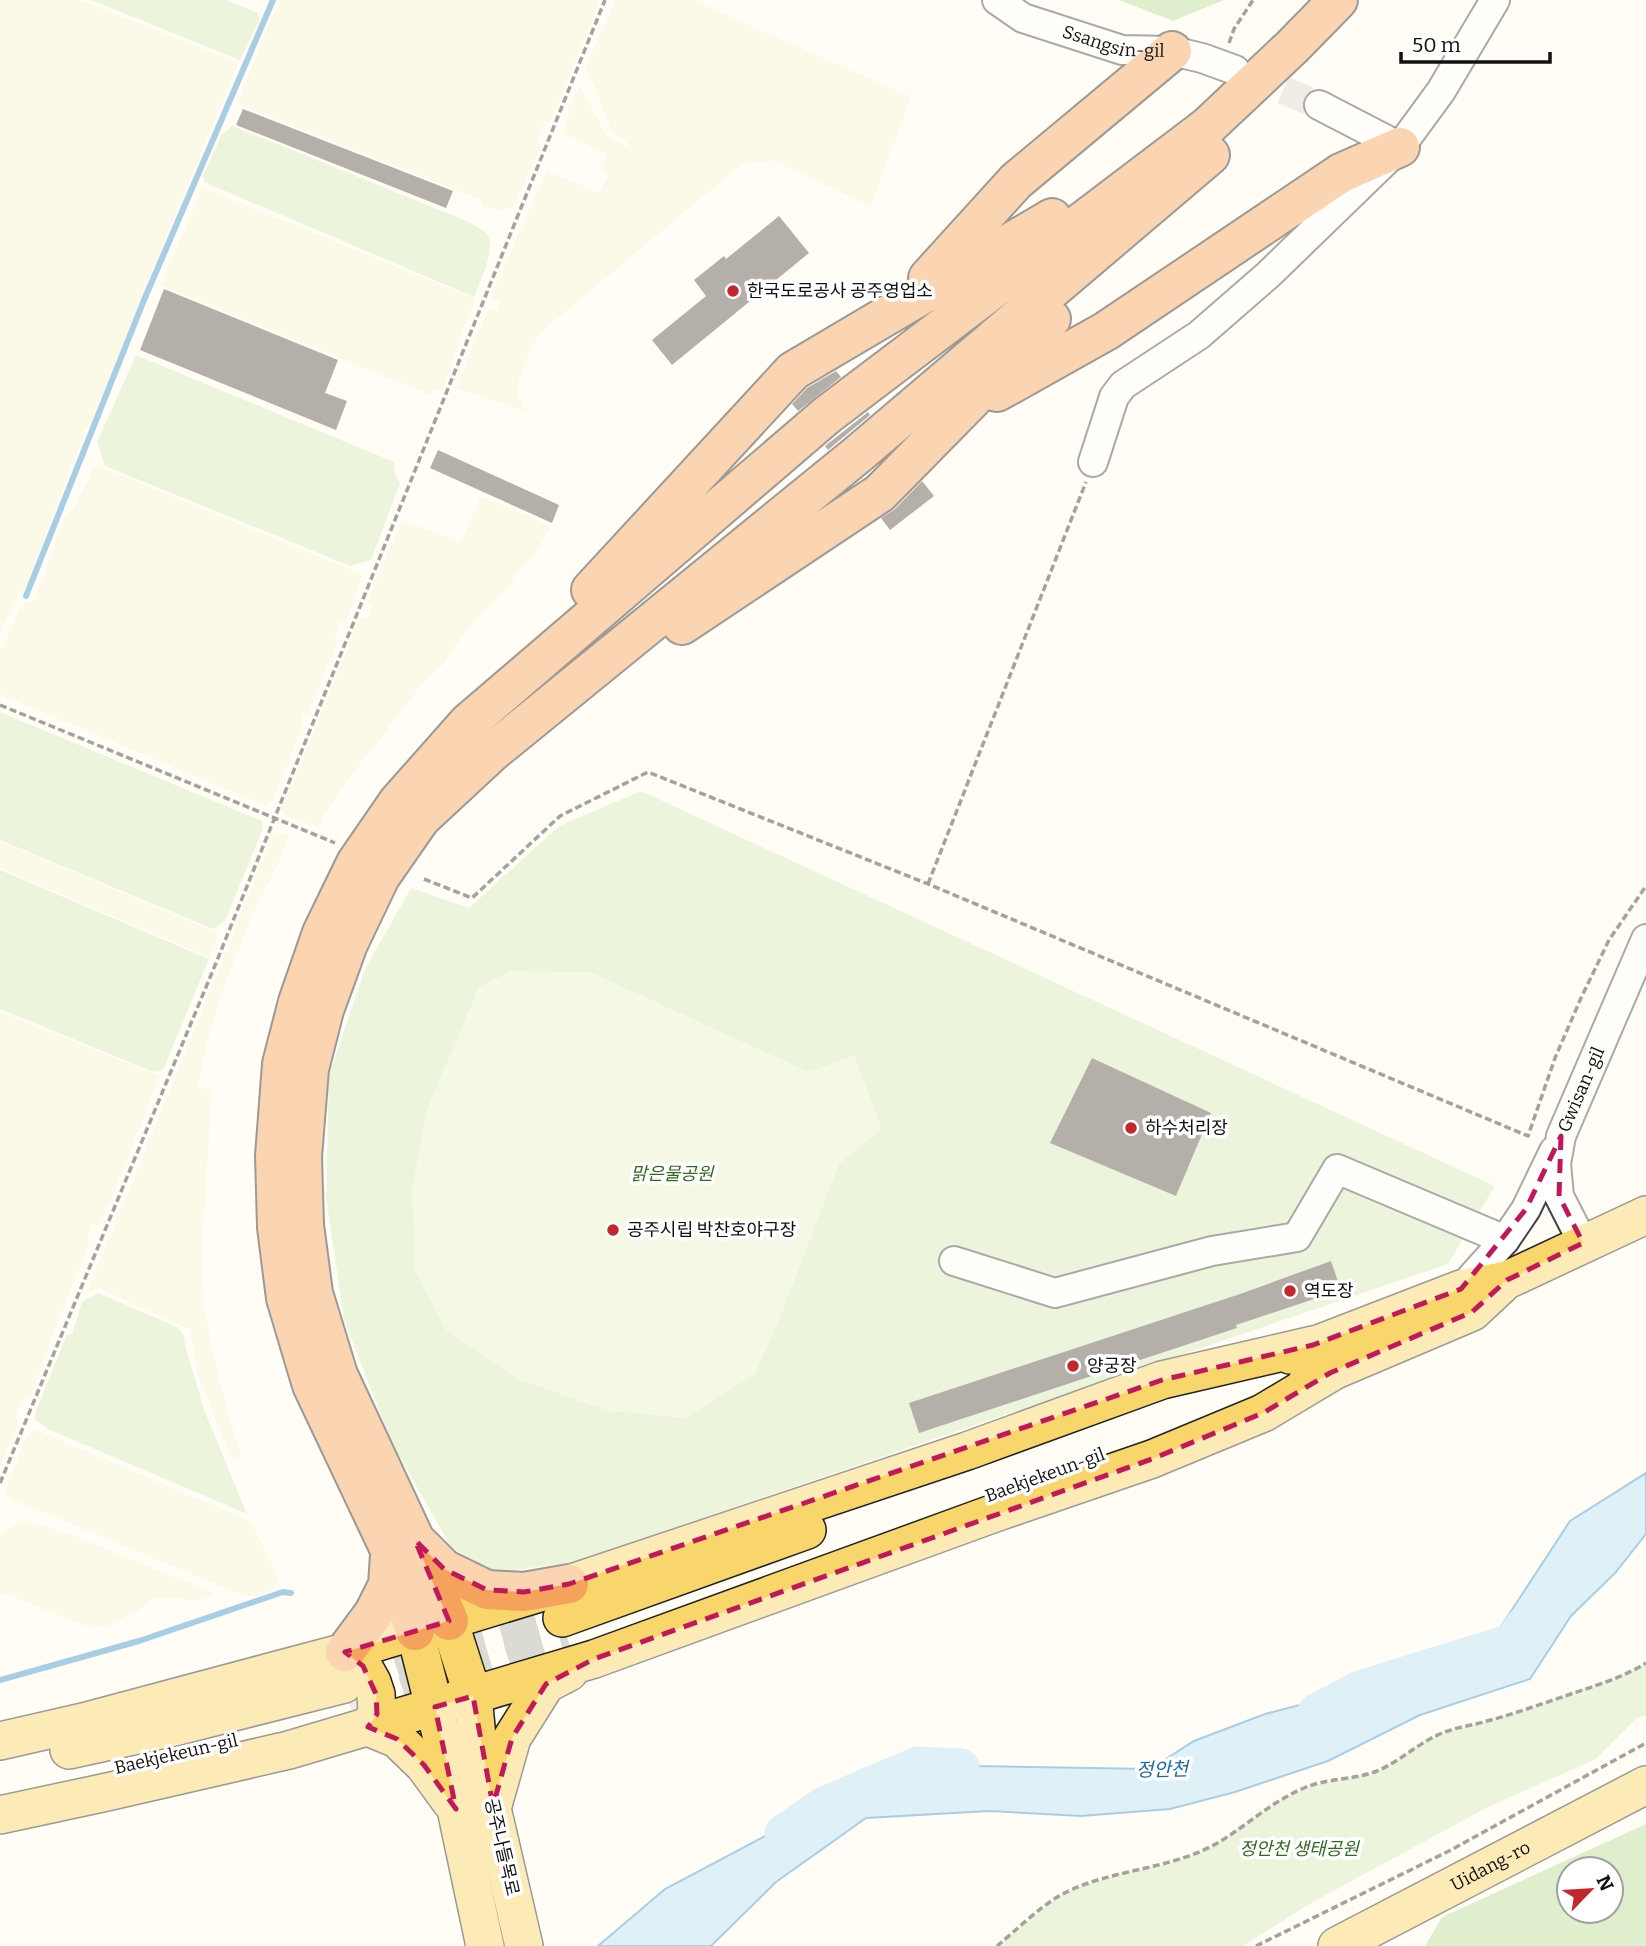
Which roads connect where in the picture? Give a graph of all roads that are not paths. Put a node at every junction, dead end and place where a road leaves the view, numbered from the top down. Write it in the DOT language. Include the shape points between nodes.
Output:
graph roads {
  1 [pos="997,0"];
  2 [pos="1338,0"];
  3 [pos="1365,0"];
  4 [pos="1496,0"];
  5 [pos="1171,51"];
  6 [pos="1228,67"];
  7 [pos="1319,105"];
  8 [pos="1216,134"];
  9 [pos="1400,147"];
  10 [pos="901,307"];
  11 [pos="961,411"];
  12 [pos="1093,462"];
  13 [pos="468,723"];
  14 [pos="491,753"];
  15 [pos="1646,939"];
  16 [pos="1560,1136"];
  17 [pos="1646,1214"];
  18 [pos="1506,1240"];
  19 [pos="1583,1243"];
  20 [pos="954,1261"];
  21 [pos="1507,1280"];
  22 [pos="1461,1289"];
  23 [pos="1321,1359"];
  24 [pos="403,1546"];
  25 [pos="432,1626"];
  26 [pos="574,1626"];
  27 [pos="352,1694"];
  28 [pos="473,1696"];
  29 [pos="435,1707"];
  30 [pos="0,1741"];
  31 [pos="465,1752"];
  32 [pos="0,1765"];
  33 [pos="1646,1785"];
  34 [pos="0,1794"];
  35 [pos="0,1815"];
  36 [pos="485,1946"];
  37 [pos="524,1946"];
  38 [pos="1336,1946"];
  1 -- 5 [label="street, Ssangsin-gil" via="1023,18 1122,50"];
  2 -- 8 [label="highway"];
  3 -- 8 [label="highway" via="1324,46"];
  4 -- 9 [label="street" via="1441,91"];
  5 -- 6 [label="street, Ssangsin-gil"];
  5 -- 10 [label="highway" via="1016,181"];
  7 -- 9 [label="street"];
  8 -- 10 [label="highway"];
  8 -- 11 [label="highway"];
  8 -- 13 [label="highway" via="827,415"];
  8 -- 14 [label="highway" via="857,455"];
  9 -- 11 [label="highway" via="1341,173 1106,331"];
  9 -- 12 [label="street" via="1199,335 1123,385 1114,397"];
  10 -- 13 [label="highway" via="793,371"];
  11 -- 14 [label="highway" via="880,493"];
  13 -- 24 [label="highway" via="398,802 356,863 322,933 282,1064 275,1156 286,1298 312,1385"];
  14 -- 24 [label="highway" via="421,818 380,877 348,944 309,1069 302,1157 313,1293 338,1375"];
  15 -- 16 [label="street, Gwisan-gil"];
  16 -- 18 [label="street"];
  16 -- 19 [label="street, Gwisan-gil" via="1556,1164 1559,1196"];
  17 -- 19 [label="main road, Baekjekeun-gil"];
  18 -- 20 [label="street" via="1337,1169 1297,1237 1212,1251 1055,1293"];
  18 -- 22 [label="street"];
  19 -- 21 [label="main road, Baekjekeun-gil"];
  21 -- 22 [label="main road, Baekjekeun-gil"];
  21 -- 23 [label="main road, Baekjekeun-gil" via="1472,1312"];
  22 -- 23 [label="main road, Baekjekeun-gil"];
  23 -- 26 [label="main road, Baekjekeun-gil" via="1259,1402"];
  23 -- 26 [label="main road" via="1162,1380 967,1451"];
  24 -- 25 [label="highway"];
  24 -- 26 [label="highway" via="487,1590 524,1592"];
  24 -- 27 [label="highway" via="374,1614"];
  25 -- 26 [label="main road"];
  25 -- 27 [label="main road"];
  25 -- 28 [label="main road"];
  25 -- 29 [label="main road"];
  26 -- 28 [label="main road"];
  26 -- 31 [label="main road" via="546,1684"];
  27 -- 29 [label="main road"];
  27 -- 30 [label="main road" via="83,1722"];
  27 -- 31 [label="main road" via="397,1739"];
  27 -- 32 [label="main road, Baekjekeun-gil"];
  27 -- 34 [label="main road, Baekjekeun-gil"];
  27 -- 35 [label="main road" via="289,1750"];
  28 -- 29 [label="main road"];
  28 -- 31 [label="main road"];
  29 -- 31 [label="main road"];
  31 -- 36 [label="main road, 공주나들목로" via="456,1809"];
  31 -- 37 [label="main road, 공주나들목로" via="493,1806"];
  33 -- 38 [label="main road, Uidang-ro"];
}
